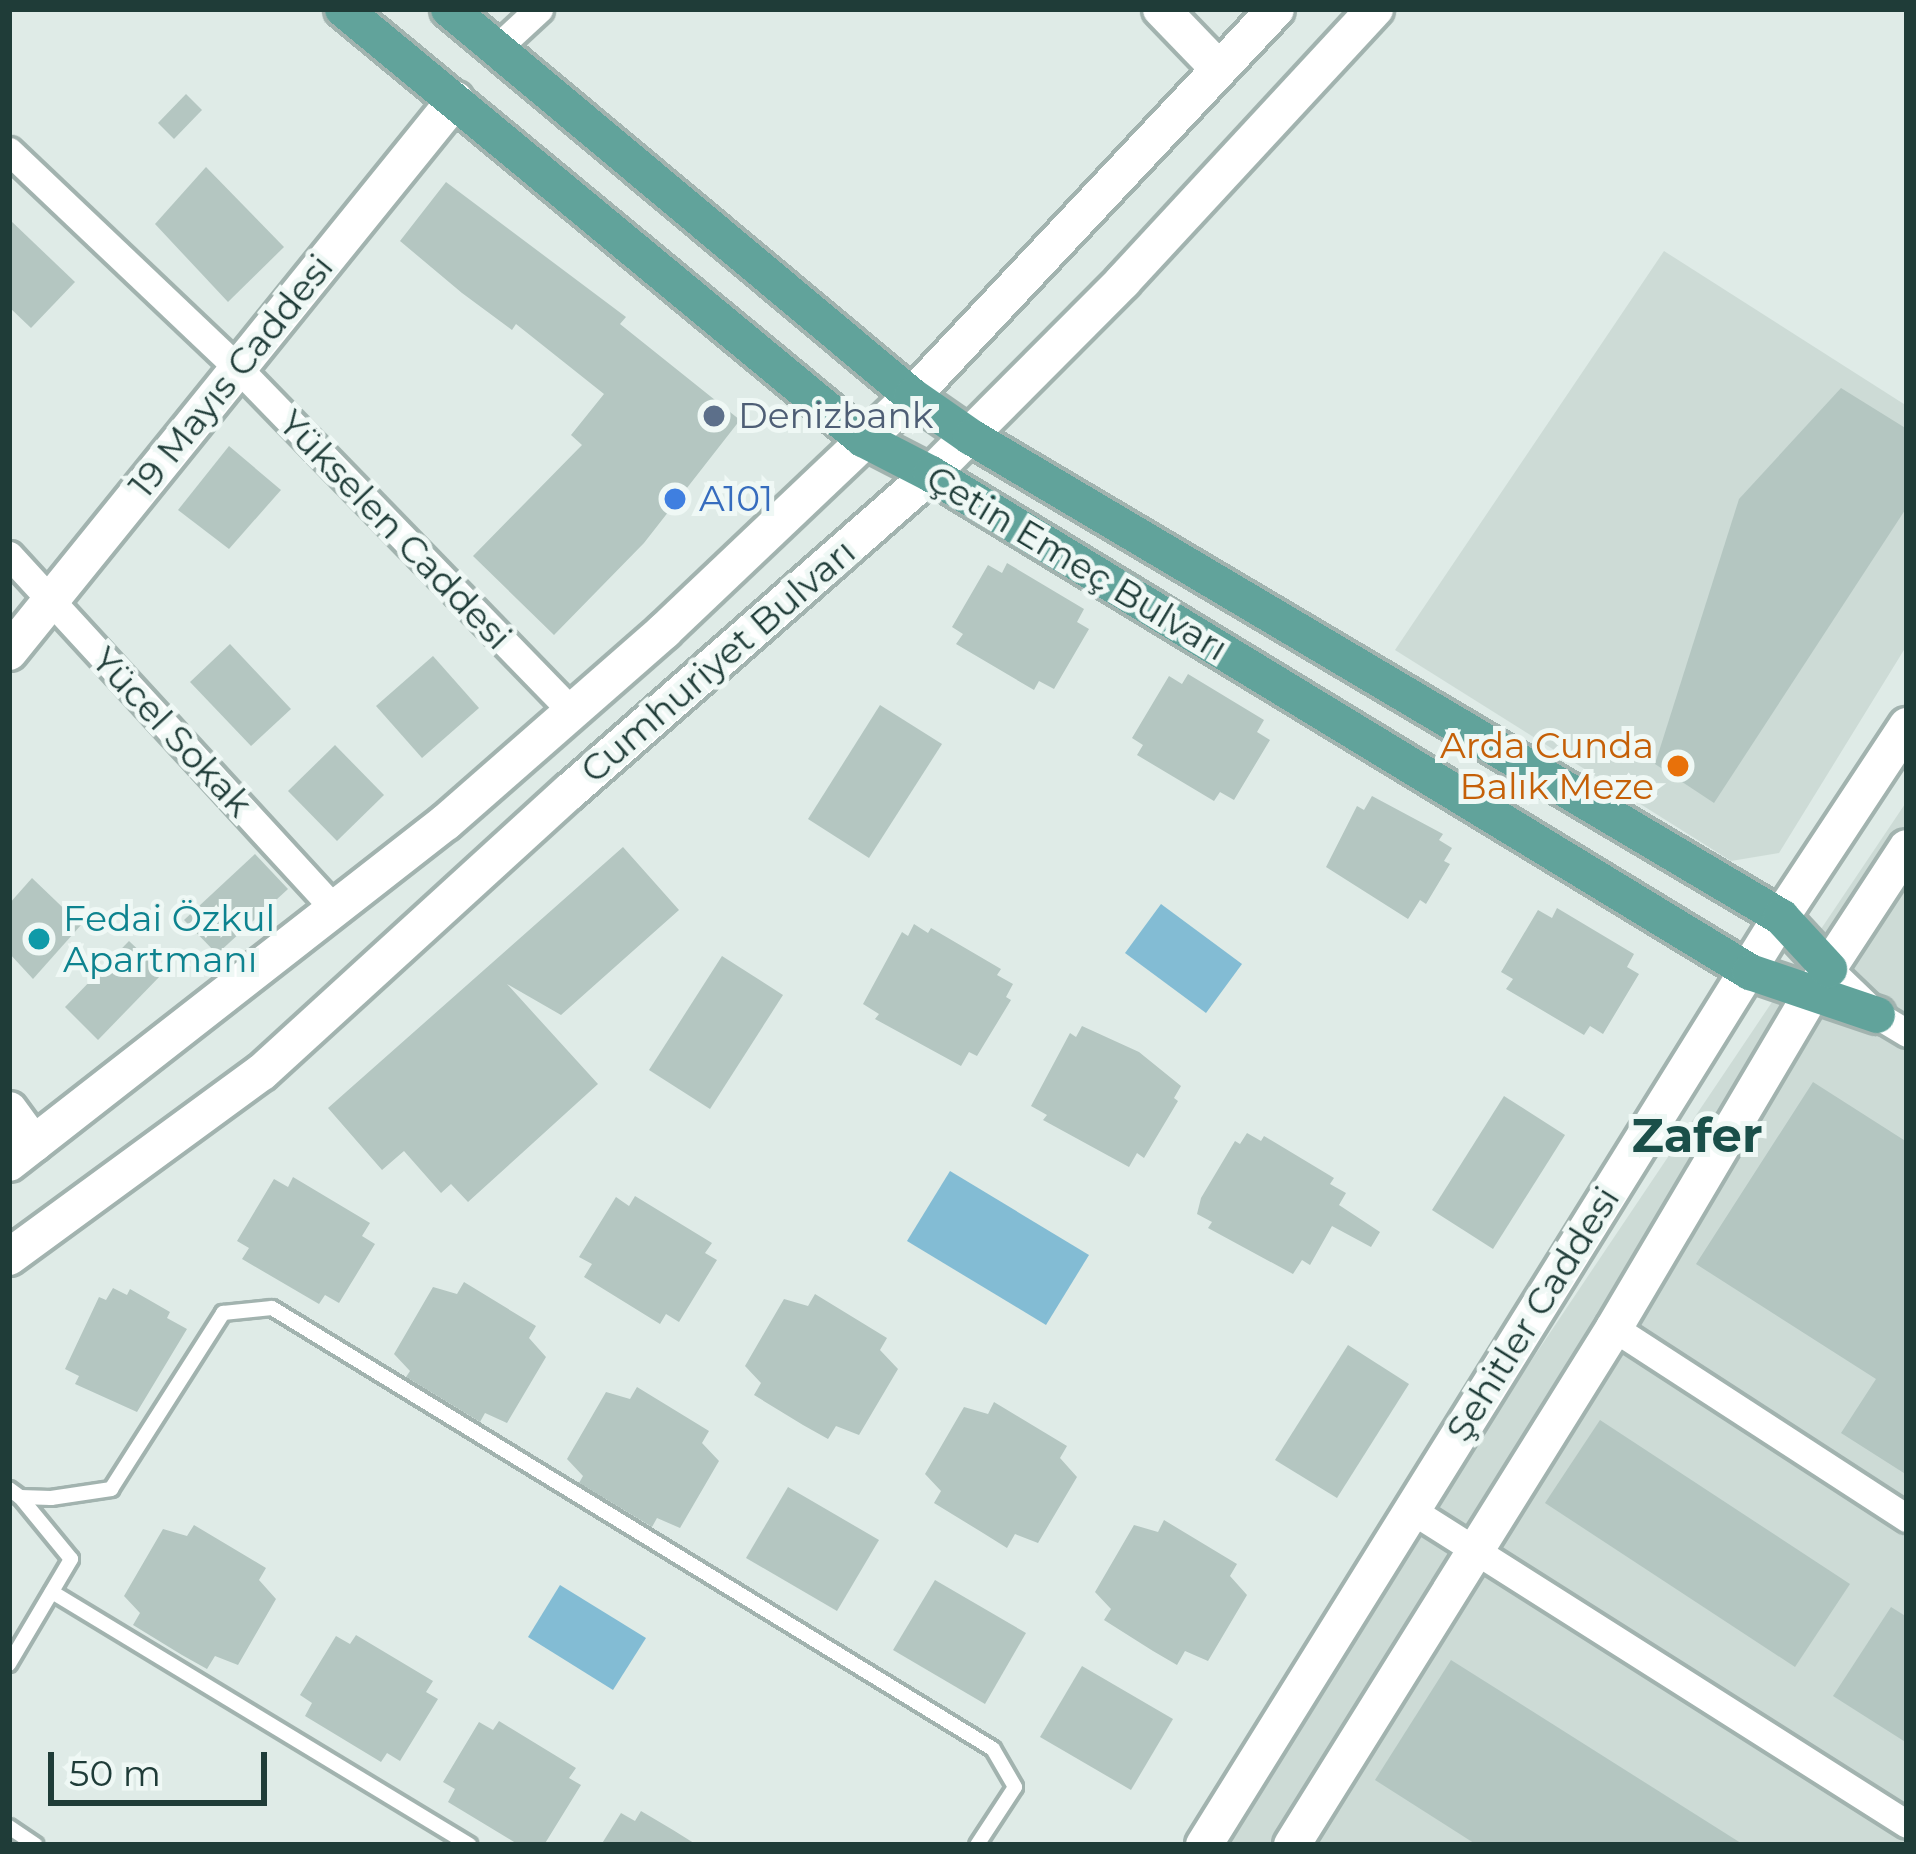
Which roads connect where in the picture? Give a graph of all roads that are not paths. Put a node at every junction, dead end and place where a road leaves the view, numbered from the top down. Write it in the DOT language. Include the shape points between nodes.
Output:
graph roads {
  1 [pos="343,9"];
  2 [pos="449,9"];
  3 [pos="539,9"];
  4 [pos="1276,9"];
  5 [pos="1375,9"];
  6 [pos="1164,10"];
  7 [pos="498,47"];
  8 [pos="1218,68"];
  9 [pos="455,100"];
  10 [pos="9,152"];
  11 [pos="237,367"];
  12 [pos="912,396"];
  13 [pos="971,437"];
  14 [pos="863,439"];
  15 [pos="931,474"];
  16 [pos="9,555"];
  17 [pos="51,600"];
  18 [pos="9,652"];
  19 [pos="572,712"];
  20 [pos="1907,726"];
  21 [pos="1907,848"];
  22 [pos="334,909"];
  23 [pos="1781,917"];
  24 [pos="1750,972"];
  25 [pos="1821,981"];
  26 [pos="1892,1024"];
  27 [pos="9,1110"];
  28 [pos="21,1153"];
  29 [pos="9,1257"];
  30 [pos="1614,1328"];
  31 [pos="14,1493"];
  32 [pos="1410,1509"];
  33 [pos="1907,1518"];
  34 [pos="1477,1549"];
  35 [pos="52,1592"];
  36 [pos="9,1664"];
  37 [pos="1907,1824"];
  38 [pos="9,1827"];
  39 [pos="1306,1840"];
  40 [pos="36,1845"];
  41 [pos="469,1845"];
  42 [pos="977,1845"];
  43 [pos="1204,1845"];
  1 -- 9 [label="main road, Çetin Emeç Bulvarı"];
  2 -- 7 [label="main road"];
  3 -- 7 [label="street"];
  4 -- 8 [label="main road, Cumhuriyet Bulvarı"];
  5 -- 13 [label="main road, Cumhuriyet Bulvarı"];
  6 -- 8 [label="main road"];
  7 -- 12 [label="main road"];
  8 -- 12 [label="main road, Cumhuriyet Bulvarı"];
  9 -- 11 [label="main road, 19 Mayıs Caddesi"];
  9 -- 14 [label="main road, Çetin Emeç Bulvarı"];
  10 -- 11 [label="street, Yükselen Caddesi"];
  11 -- 17 [label="main road, 19 Mayıs Caddesi"];
  11 -- 19 [label="street, Yükselen Caddesi"];
  12 -- 13 [label="main road"];
  12 -- 14 [label="main road, Cumhuriyet Bulvarı"];
  13 -- 15 [label="main road, Cumhuriyet Bulvarı"];
  13 -- 23 [label="main road"];
  14 -- 15 [label="main road, Çetin Emeç Bulvarı"];
  14 -- 19 [label="main road, Cumhuriyet Bulvarı"];
  15 -- 24 [label="main road, Çetin Emeç Bulvarı"];
  15 -- 29 [label="main road, Cumhuriyet Bulvarı" via="262,1072"];
  16 -- 17 [label="street, Yücel Sokak"];
  17 -- 18 [label="main road, 19 Mayıs Caddesi"];
  17 -- 22 [label="street, Yücel Sokak"];
  19 -- 22 [label="main road, Cumhuriyet Bulvarı"];
  20 -- 23 [label="main road, Şehitler Caddesi"];
  21 -- 25 [label="main road, Şehitler Caddesi"];
  22 -- 28 [label="main road, Cumhuriyet Bulvarı"];
  23 -- 24 [label="main road, Şehitler Caddesi"];
  23 -- 25 [label="main road"];
  24 -- 25 [label="main road, Çetin Emeç Bulvarı"];
  24 -- 32 [label="main road, Şehitler Caddesi"];
  25 -- 26 [label="main road, Çetin Emeç Bulvarı"];
  25 -- 30 [label="main road, Şehitler Caddesi"];
  27 -- 28 [label="main road"];
  30 -- 33 [label="street"];
  30 -- 34 [label="main road, Şehitler Caddesi"];
  31 -- 35 [label="lane" via="71,1559"];
  31 -- 42 [label="lane" via="111,1490 223,1313 272,1308 993,1749 1015,1787"];
  32 -- 34 [label="street"];
  32 -- 43 [label="main road, Şehitler Caddesi"];
  34 -- 37 [label="street"];
  34 -- 39 [label="main road, Şehitler Caddesi"];
  35 -- 36 [label="lane"];
  35 -- 41 [label="lane"];
  38 -- 40 [label="lane"];
}
